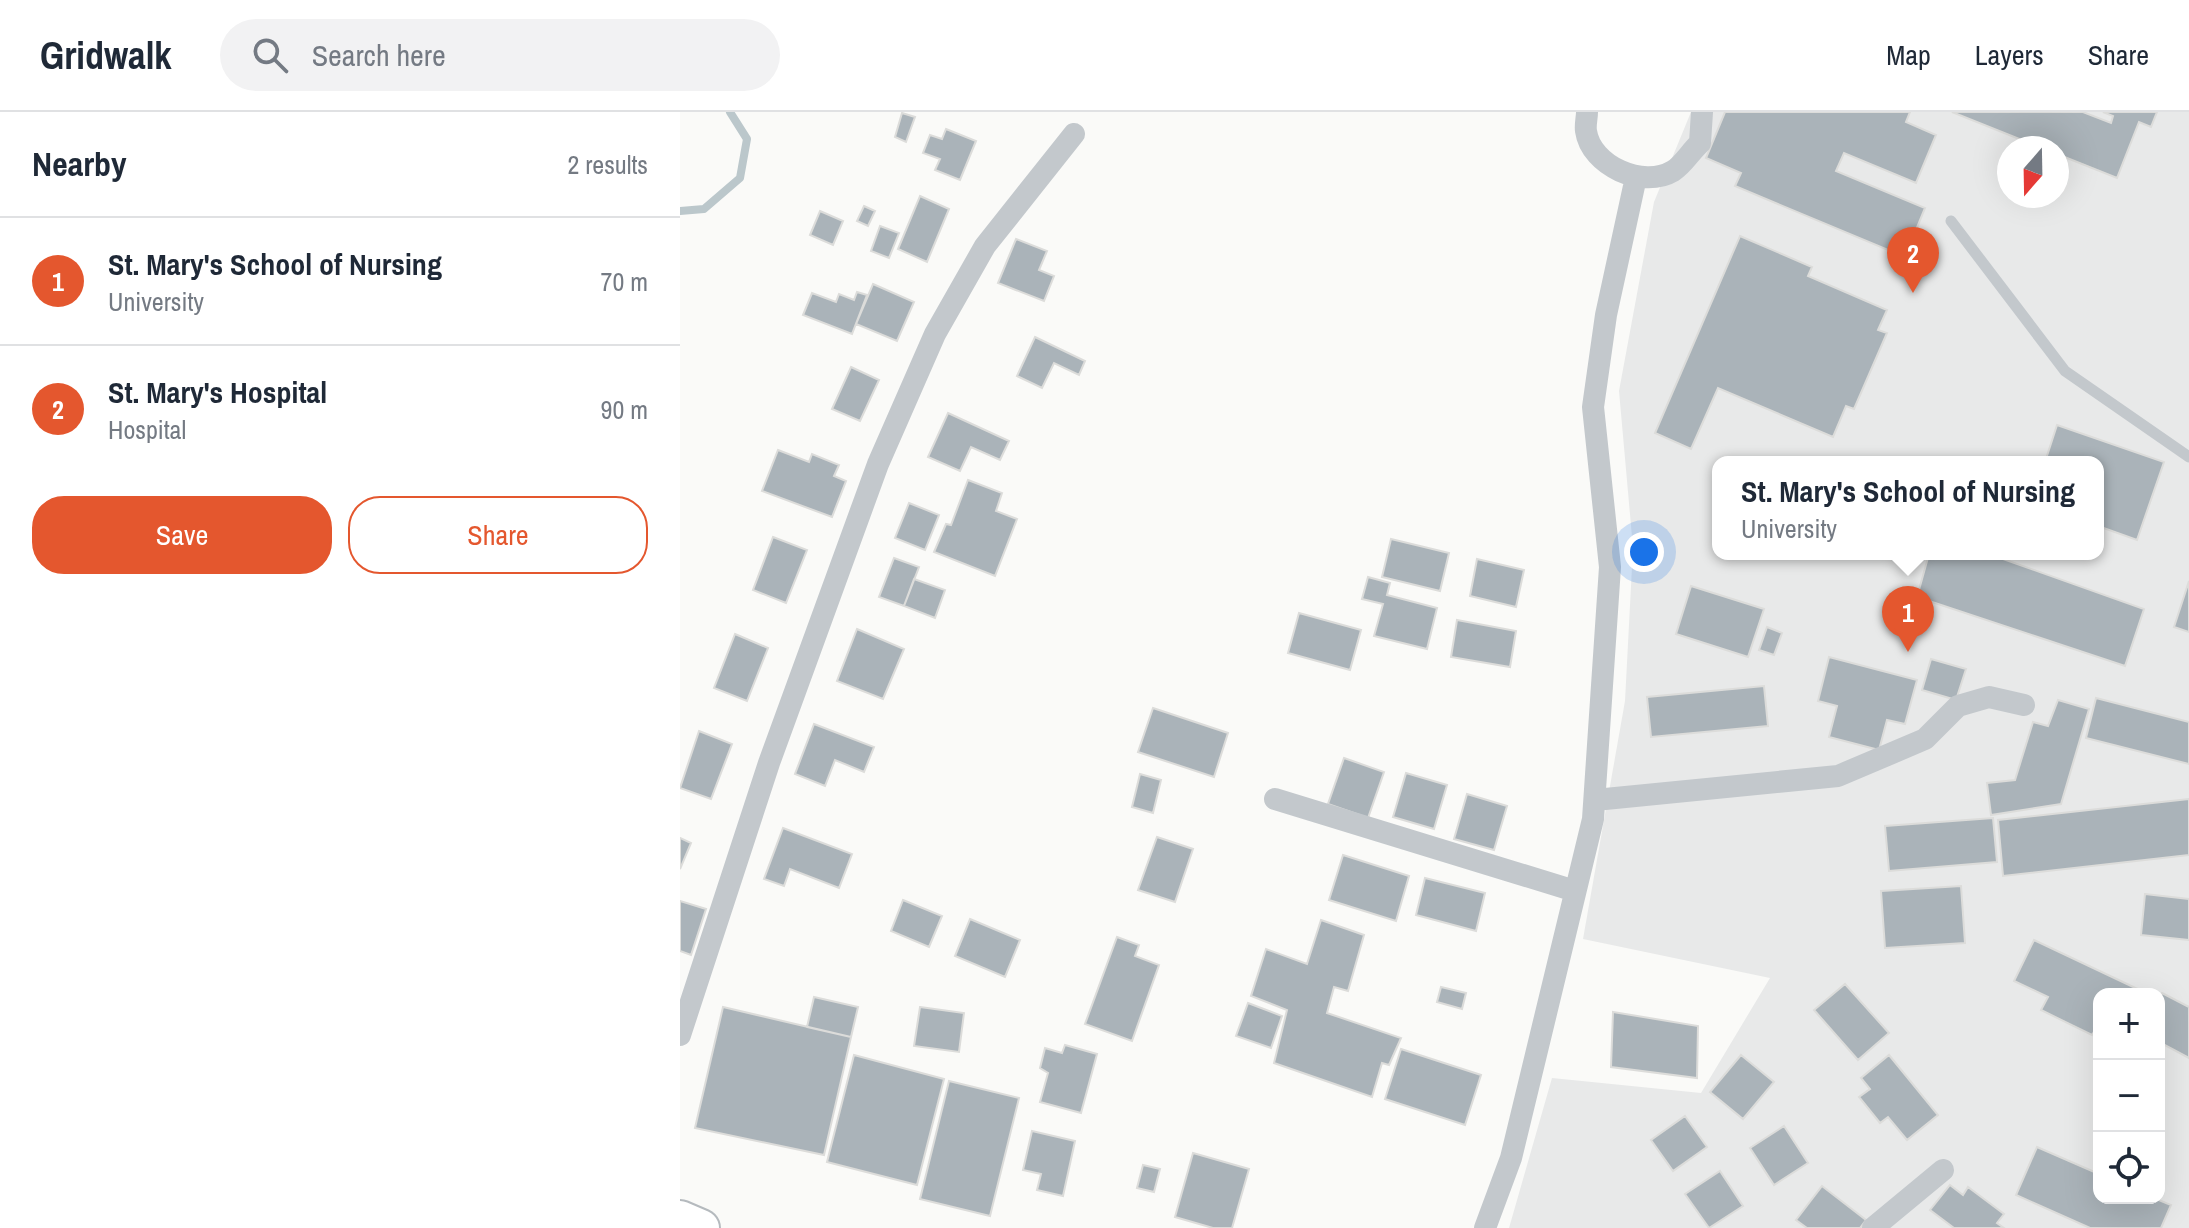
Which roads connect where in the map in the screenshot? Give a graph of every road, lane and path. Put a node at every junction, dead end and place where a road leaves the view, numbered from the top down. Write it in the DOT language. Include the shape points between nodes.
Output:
graph roads {
  1 [pos="1587,112"];
  2 [pos="1702,112"];
  3 [pos="1074,134"];
  4 [pos="1636,177"];
  5 [pos="1951,221"];
  6 [pos="2189,457"];
  7 [pos="2024,705"];
  8 [pos="1275,799"];
  9 [pos="1595,800"];
  10 [pos="1575,891"];
  11 [pos="680,1035"];
  12 [pos="1943,1170"];
  13 [pos="680,1219"];
  14 [pos="701,1228"];
  15 [pos="1485,1228"];
  16 [pos="1873,1228"];
  1 -- 4 [label="street" via="1586,134 1605,164"];
  2 -- 4 [label="street" via="1700,143 1672,171"];
  3 -- 11 [label="street" via="985,246 935,334 890,435 769,763"];
  4 -- 9 [label="street" via="1606,315 1593,407 1610,567"];
  5 -- 6 [label="lane" via="2065,371"];
  7 -- 9 [label="street" via="1989,697 1958,706 1925,739 1838,776"];
  8 -- 10 [label="street"];
  9 -- 10 [label="street"];
  10 -- 15 [label="street" via="1511,1158"];
  12 -- 16 [label="street"];
  13 -- 14 [label="main road"];
}
